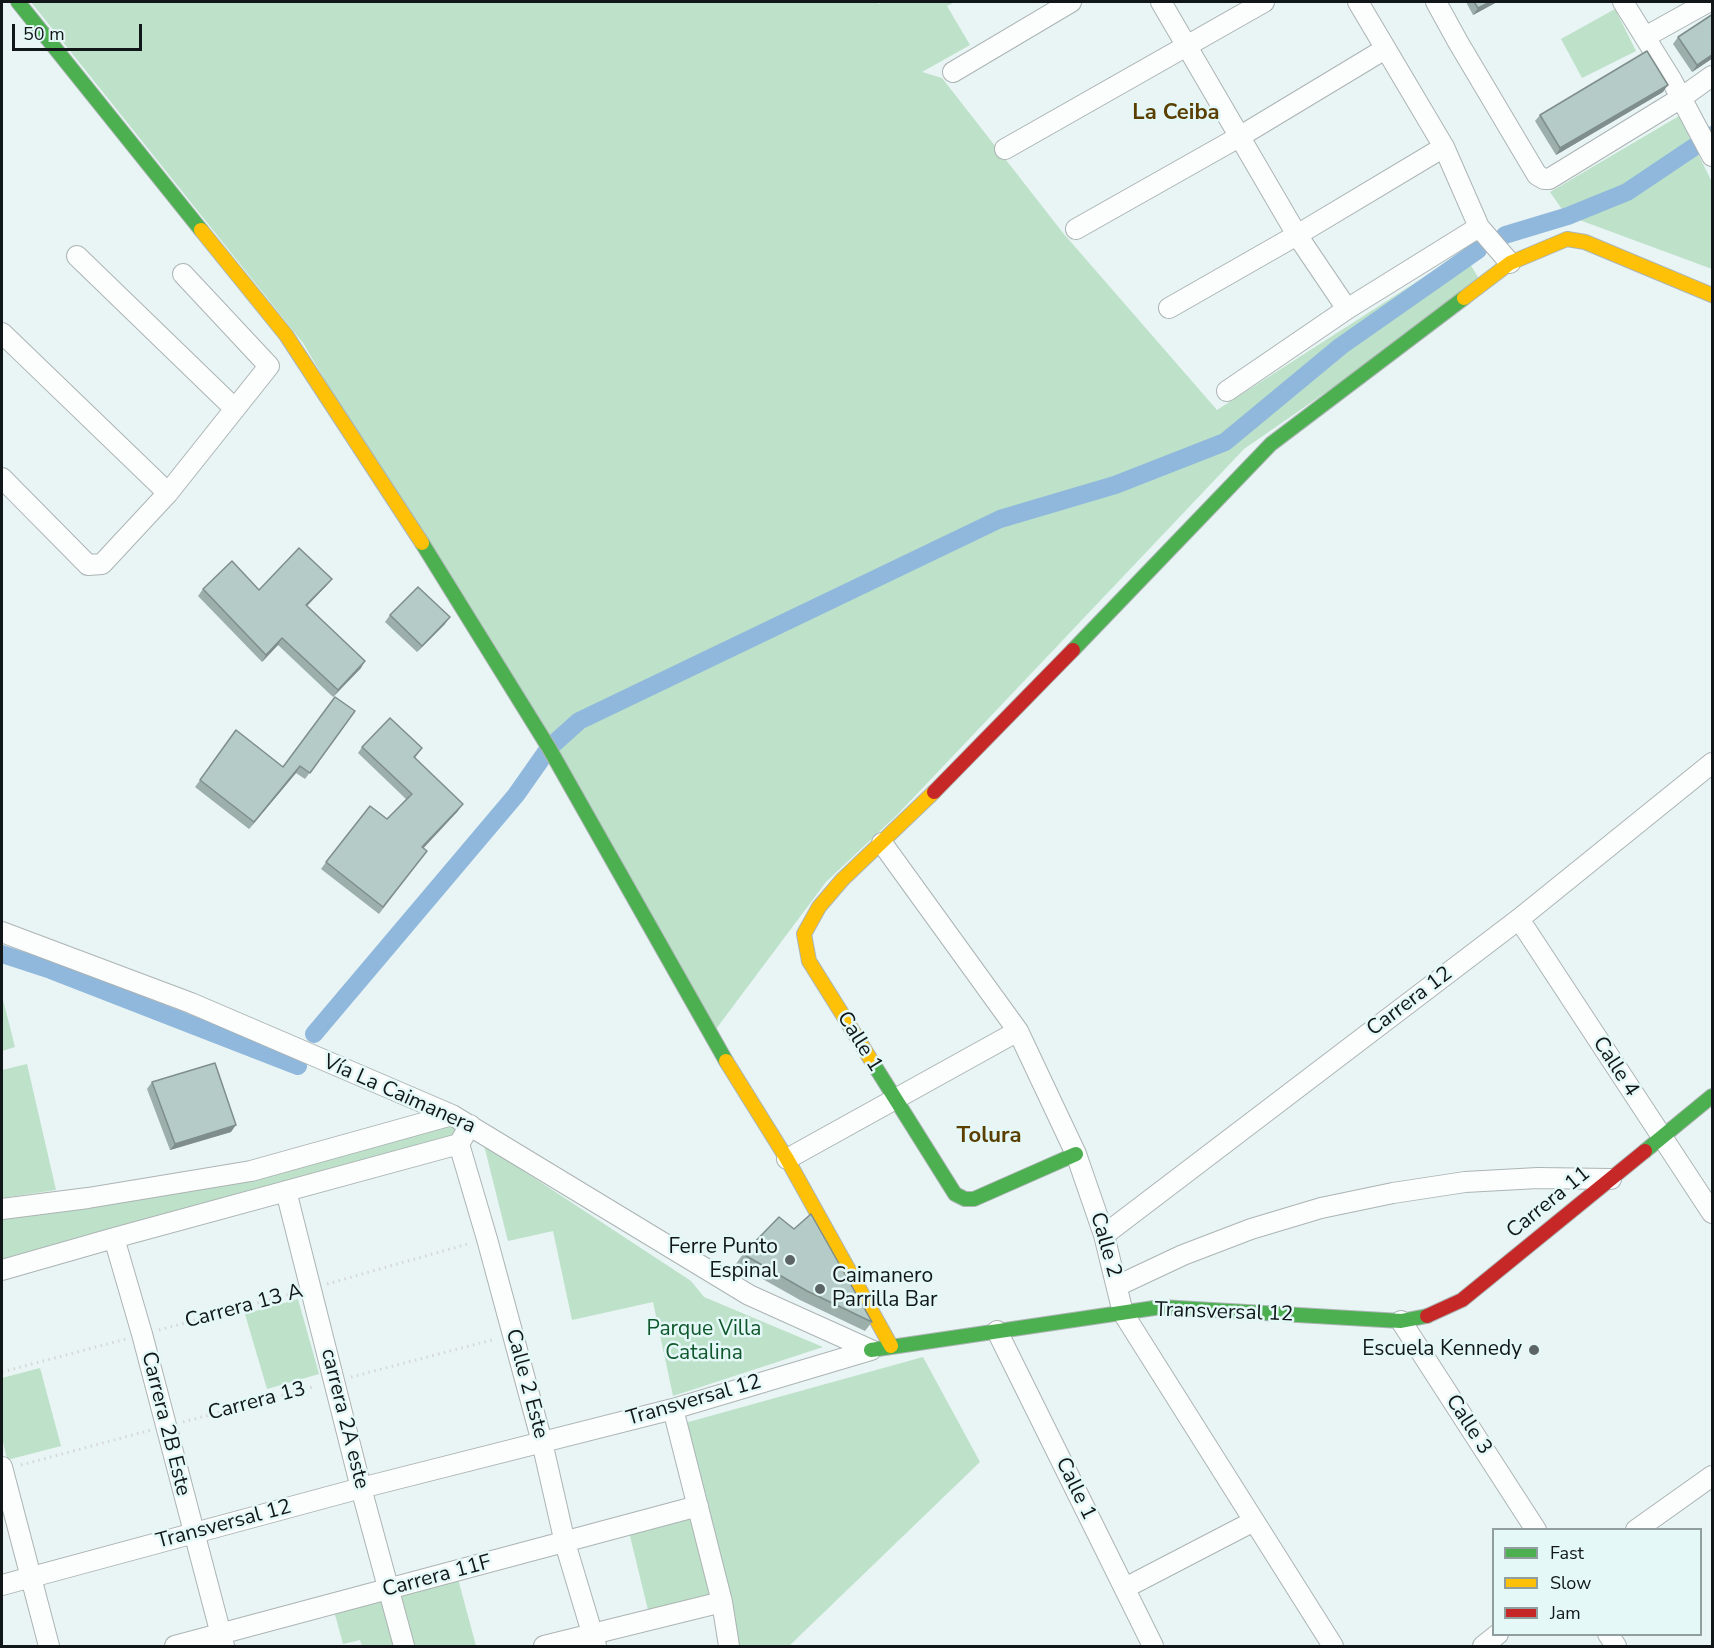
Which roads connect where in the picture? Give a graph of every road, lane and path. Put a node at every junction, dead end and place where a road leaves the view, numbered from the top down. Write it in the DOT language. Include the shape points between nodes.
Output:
graph roads {
  1 [pos="18,2"];
  2 [pos="1071,2"];
  3 [pos="1161,2"];
  4 [pos="1264,2"];
  5 [pos="1358,2"];
  6 [pos="1436,2"];
  7 [pos="1623,2"];
  8 [pos="1708,2"];
  9 [pos="1645,37"];
  10 [pos="1187,47"];
  11 [pos="1385,49"];
  12 [pos="953,72"];
  13 [pos="1713,76"];
  14 [pos="1681,98"];
  15 [pos="1239,136"];
  16 [pos="1444,147"];
  17 [pos="1005,149"];
  18 [pos="1713,156"];
  19 [pos="1479,227"];
  20 [pos="1076,229"];
  21 [pos="1297,236"];
  22 [pos="77,256"];
  23 [pos="1510,262"];
  24 [pos="183,274"];
  25 [pos="1713,296"];
  26 [pos="1169,308"];
  27 [pos="1347,309"];
  28 [pos="2,333"];
  29 [pos="1227,391"];
  30 [pos="235,409"];
  31 [pos="2,478"];
  32 [pos="168,493"];
  33 [pos="1713,763"];
  34 [pos="882,843"];
  35 [pos="1519,919"];
  36 [pos="2,932"];
  37 [pos="1018,1030"];
  38 [pos="1713,1096"];
  39 [pos="894,1099"];
  40 [pos="452,1115"];
  41 [pos="470,1125"];
  42 [pos="1661,1136"];
  43 [pos="459,1144"];
  44 [pos="1076,1154"];
  45 [pos="787,1159"];
  46 [pos="1611,1179"];
  47 [pos="286,1191"];
  48 [pos="2,1209"];
  49 [pos="1713,1213"];
  50 [pos="1104,1235"];
  51 [pos="114,1238"];
  52 [pos="487,1239"];
  53 [pos="2,1270"];
  54 [pos="1117,1286"];
  55 [pos="312,1288"];
  56 [pos="1123,1313"];
  57 [pos="1401,1321"];
  58 [pos="997,1331"];
  59 [pos="142,1334"];
  60 [pos="512,1335"];
  61 [pos="891,1346"];
  62 [pos="871,1350"];
  63 [pos="2,1372"];
  64 [pos="334,1381"];
  65 [pos="673,1409"];
  66 [pos="166,1426"];
  67 [pos="542,1442"];
  68 [pos="2,1468"];
  69 [pos="1713,1476"];
  70 [pos="361,1488"];
  71 [pos="698,1506"];
  72 [pos="1254,1521"];
  73 [pos="1535,1528"];
  74 [pos="1639,1528"];
  75 [pos="193,1533"];
  76 [pos="565,1543"];
  77 [pos="32,1577"];
  78 [pos="2,1586"];
  79 [pos="1125,1588"];
  80 [pos="389,1590"];
  81 [pos="722,1602"];
  82 [pos="1497,1636"];
  83 [pos="594,1640"];
  84 [pos="223,1641"];
  85 [pos="49,1647"];
  86 [pos="175,1647"];
  87 [pos="404,1647"];
  88 [pos="544,1647"];
  89 [pos="729,1647"];
  90 [pos="1153,1647"];
  91 [pos="1333,1647"];
  92 [pos="1483,1647"];
  1 -- 45 [label="street" via="286,335 444,576 549,748 712,1039"];
  2 -- 12 [label="street"];
  3 -- 10 [label="street"];
  4 -- 10 [label="street"];
  5 -- 11 [label="street"];
  6 -- 14 [label="street" via="1537,175 1544,179"];
  7 -- 9 [label="street"];
  8 -- 9 [label="street"];
  9 -- 14 [label="street"];
  10 -- 15 [label="street"];
  10 -- 17 [label="street"];
  11 -- 15 [label="street"];
  11 -- 16 [label="street"];
  13 -- 14 [label="street"];
  14 -- 18 [label="street"];
  15 -- 20 [label="street"];
  15 -- 21 [label="street"];
  16 -- 19 [label="street"];
  16 -- 21 [label="street"];
  19 -- 23 [label="street"];
  19 -- 27 [label="street"];
  21 -- 26 [label="street"];
  21 -- 27 [label="street"];
  22 -- 30 [label="street"];
  23 -- 25 [label="street" via="1567,239 1586,242"];
  23 -- 34 [label="street" via="1271,444"];
  24 -- 30 [label="street" via="269,366"];
  27 -- 29 [label="street"];
  28 -- 32 [label="street"];
  30 -- 32 [label="street"];
  31 -- 32 [label="street" via="88,565 102,564"];
  33 -- 35 [label="street, Carrera 12"];
  34 -- 37 [label="street, Calle 2"];
  34 -- 39 [label="street, Calle 1" via="842,880 819,907 804,934 809,962"];
  35 -- 42 [label="street, Calle 4"];
  35 -- 50 [label="street, Carrera 12"];
  36 -- 40 [label="street, Vía La Caimanera" via="191,1003"];
  37 -- 39 [label="street"];
  37 -- 44 [label="street, Calle 2"];
  38 -- 42 [label="street, Carrera 11"];
  39 -- 44 [label="street, Calle 1" via="955,1194 965,1199 974,1199"];
  39 -- 45 [label="street"];
  40 -- 41 [label="street, Vía La Caimanera"];
  40 -- 48 [label="street" via="251,1171"];
  41 -- 43 [label="street"];
  41 -- 62 [label="street, Vía La Caimanera" via="749,1295"];
  42 -- 46 [label="street, Carrera 11"];
  42 -- 49 [label="street, Calle 4"];
  43 -- 47 [label="street"];
  43 -- 52 [label="street, Calle 2 Este"];
  44 -- 50 [label="street, Calle 2"];
  45 -- 61 [label="street"];
  46 -- 54 [label="street" via="1465,1182 1393,1192 1251,1229"];
  46 -- 57 [label="street, Carrera 11" via="1462,1300 1430,1316"];
  47 -- 51 [label="street"];
  47 -- 55 [label="street, carrera 2A este"];
  50 -- 54 [label="street, Calle 2"];
  51 -- 53 [label="street"];
  51 -- 59 [label="street, Carrera 2B Este"];
  52 -- 55 [label="path, Carrera 13 A"];
  52 -- 60 [label="street, Calle 2 Este"];
  54 -- 56 [label="street, Calle 2"];
  55 -- 59 [label="path, Carrera 13 A"];
  55 -- 64 [label="street, carrera 2A este"];
  56 -- 57 [label="street, Transversal 12" via="1161,1308"];
  56 -- 58 [label="street, Transversal 12"];
  56 -- 72 [label="street, Calle 2"];
  57 -- 73 [label="street, Calle 3"];
  58 -- 61 [label="street, Transversal 12"];
  58 -- 79 [label="street, Calle 1"];
  59 -- 63 [label="path, Carrera 13 A"];
  59 -- 66 [label="street, Carrera 2B Este"];
  60 -- 64 [label="path, Carrera 13"];
  60 -- 67 [label="street, Calle 2 Este"];
  61 -- 62 [label="street, Transversal 12"];
  62 -- 65 [label="street, Transversal 12"];
  64 -- 66 [label="path, Carrera 13"];
  64 -- 70 [label="street, carrera 2A este"];
  65 -- 67 [label="street, Transversal 12"];
  65 -- 71 [label="street"];
  66 -- 68 [label="path, Carrera 13"];
  66 -- 75 [label="street, Carrera 2B Este"];
  67 -- 70 [label="street, Transversal 12"];
  67 -- 76 [label="street, Calle 2 Este"];
  68 -- 77 [label="street"];
  69 -- 74 [label="street"];
  70 -- 75 [label="street, Transversal 12"];
  70 -- 80 [label="street, carrera 2A este"];
  71 -- 76 [label="street, Carrera 11F"];
  71 -- 81 [label="street"];
  72 -- 79 [label="street"];
  72 -- 91 [label="street, Calle 2"];
  75 -- 77 [label="street, Transversal 12"];
  75 -- 84 [label="street, Carrera 2B Este"];
  76 -- 80 [label="street, Carrera 11F"];
  76 -- 83 [label="street, Calle 2 Este"];
  77 -- 78 [label="street, Transversal 12"];
  77 -- 85 [label="street"];
  79 -- 90 [label="street, Calle 1"];
  80 -- 84 [label="street, Carrera 11F"];
  80 -- 87 [label="street, carrera 2A este"];
  81 -- 83 [label="street"];
  81 -- 89 [label="street"];
  82 -- 92 [label="street"];
  83 -- 88 [label="street"];
  84 -- 86 [label="street, Carrera 11F"];
}
